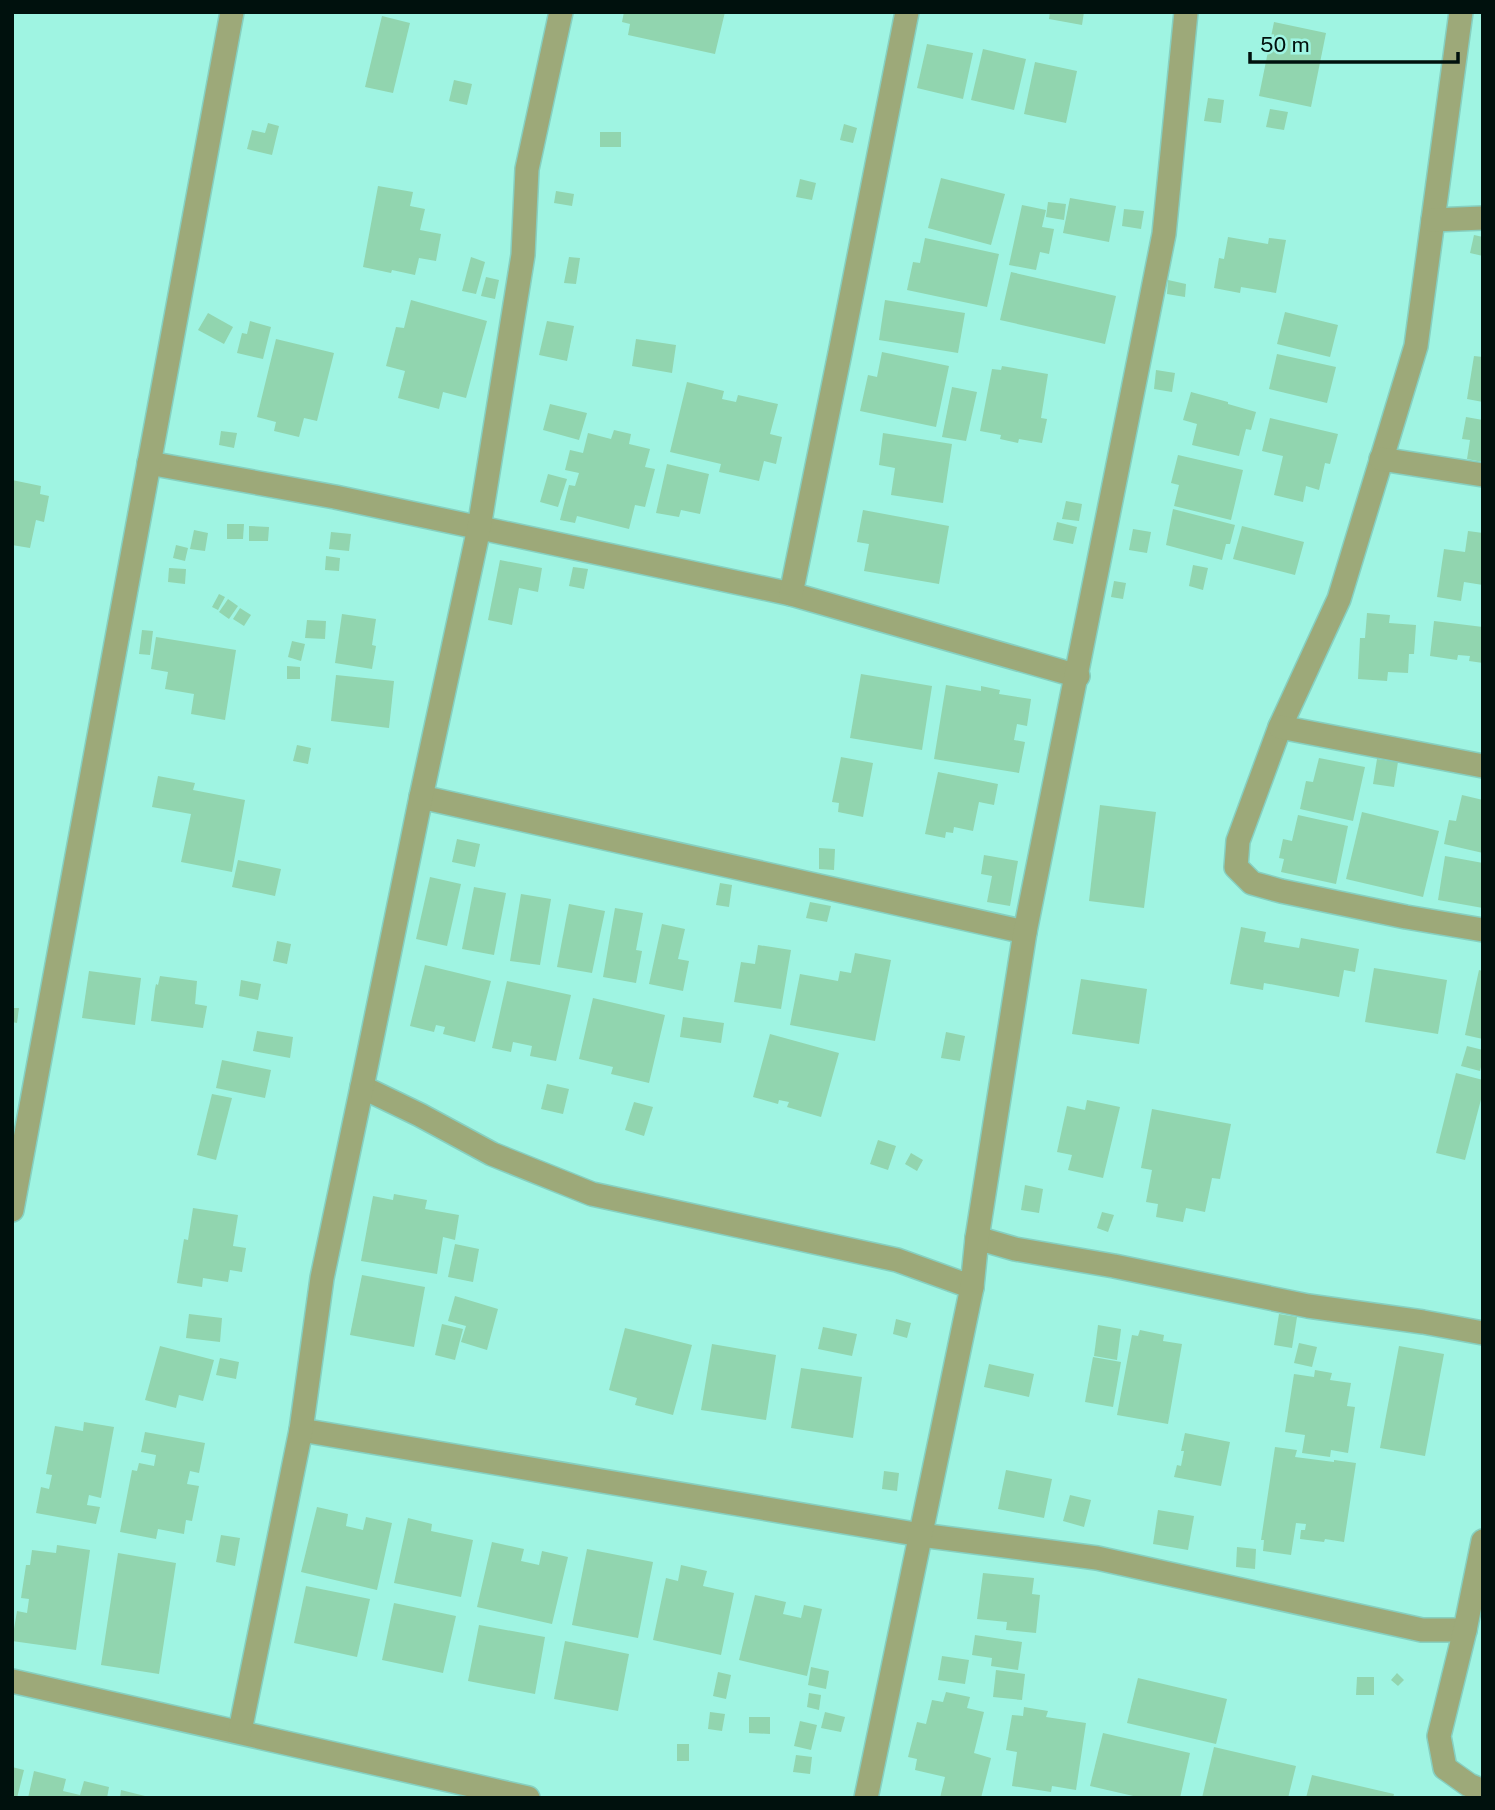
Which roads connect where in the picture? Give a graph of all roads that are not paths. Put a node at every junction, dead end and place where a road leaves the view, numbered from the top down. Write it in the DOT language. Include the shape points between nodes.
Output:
graph roads {
  1 [pos="232,12"];
  2 [pos="561,12"];
  3 [pos="907,12"];
  4 [pos="1186,12"];
  5 [pos="1461,12"];
  6 [pos="1483,218"];
  7 [pos="1433,220"];
  8 [pos="1381,459"];
  9 [pos="149,463"];
  10 [pos="1483,475"];
  11 [pos="479,528"];
  12 [pos="790,594"];
  13 [pos="1078,676"];
  14 [pos="1280,727"];
  15 [pos="1483,766"];
  16 [pos="421,796"];
  17 [pos="1483,930"];
  18 [pos="1026,932"];
  19 [pos="362,1087"];
  20 [pos="12,1210"];
  21 [pos="977,1238"];
  22 [pos="972,1287"];
  23 [pos="1483,1333"];
  24 [pos="301,1430"];
  25 [pos="921,1535"];
  26 [pos="1483,1541"];
  27 [pos="1465,1630"];
  28 [pos="12,1681"];
  29 [pos="240,1731"];
  30 [pos="1483,1791"];
  31 [pos="528,1798"];
  32 [pos="866,1798"];
  1 -- 9 [label="street"];
  2 -- 11 [label="street" via="527,169 523,255"];
  3 -- 12 [label="street"];
  4 -- 13 [label="street" via="1164,234"];
  5 -- 7 [label="street"];
  6 -- 7 [label="street"];
  7 -- 8 [label="street" via="1416,346"];
  8 -- 10 [label="street"];
  8 -- 14 [label="street" via="1339,599"];
  9 -- 11 [label="street"];
  9 -- 20 [label="street"];
  11 -- 12 [label="street"];
  11 -- 16 [label="street"];
  12 -- 13 [label="street"];
  13 -- 18 [label="street"];
  14 -- 15 [label="street"];
  14 -- 17 [label="street" via="1238,841 1236,867 1252,883 1281,891"];
  16 -- 18 [label="street"];
  16 -- 19 [label="street"];
  18 -- 21 [label="street"];
  19 -- 22 [label="street" via="492,1154 592,1194 897,1259"];
  19 -- 24 [label="street" via="322,1278"];
  21 -- 22 [label="street"];
  21 -- 23 [label="street" via="1308,1306"];
  22 -- 25 [label="street"];
  24 -- 25 [label="street"];
  24 -- 29 [label="street"];
  25 -- 27 [label="street" via="1097,1558 1422,1630"];
  25 -- 32 [label="street"];
  26 -- 27 [label="street"];
  27 -- 30 [label="street" via="1439,1736 1445,1768"];
  28 -- 29 [label="street"];
  29 -- 31 [label="street"];
}
